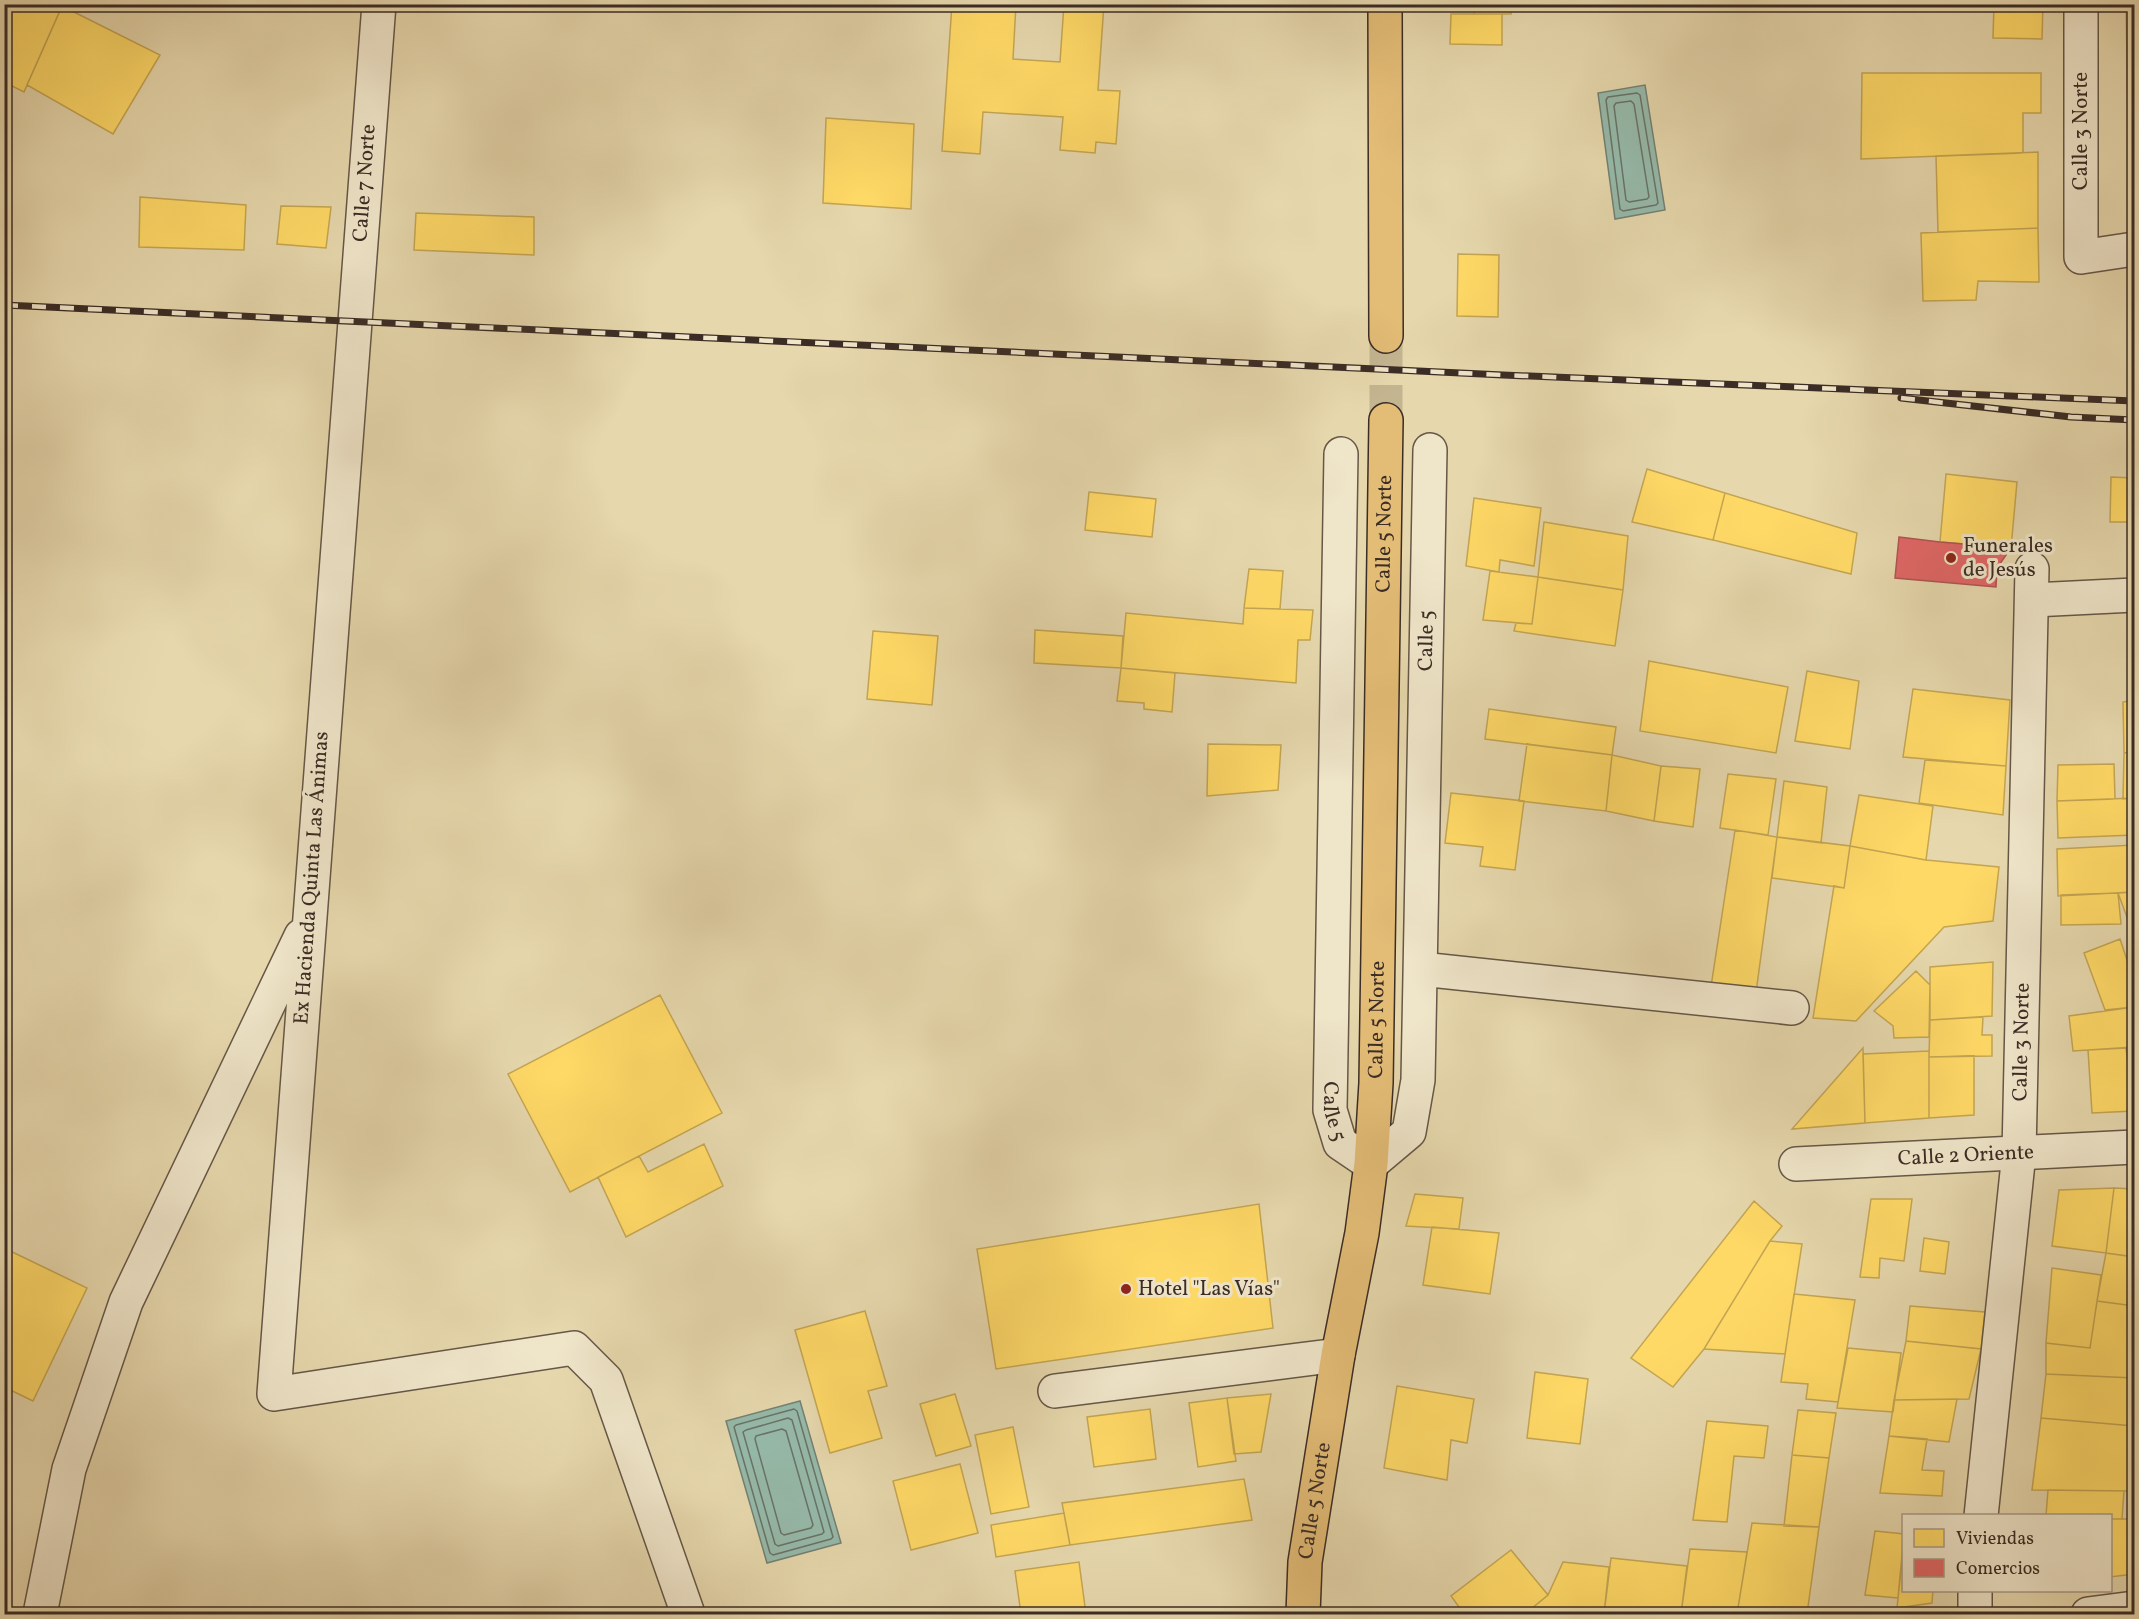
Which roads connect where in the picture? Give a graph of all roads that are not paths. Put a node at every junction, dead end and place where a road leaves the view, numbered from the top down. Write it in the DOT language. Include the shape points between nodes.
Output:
graph roads {
  1 [pos="379,4"];
  2 [pos="1385,4"];
  3 [pos="2081,4"];
  4 [pos="2134,249"];
  5 [pos="1386,336"];
  6 [pos="351,362"];
  7 [pos="1386,420"];
  8 [pos="1430,450"];
  9 [pos="1341,454"];
  10 [pos="2134,595"];
  11 [pos="309,918"];
  12 [pos="1421,969"];
  13 [pos="1792,1008"];
  14 [pos="2134,1148"];
  15 [pos="2019,1153"];
  16 [pos="1371,1164"];
  17 [pos="1796,1164"];
  18 [pos="1338,1355"];
  19 [pos="1055,1391"];
  20 [pos="1981,1514"];
  21 [pos="1975,1592"];
  22 [pos="2134,1608"];
  23 [pos="40,1614"];
  24 [pos="688,1614"];
  25 [pos="1303,1614"];
  26 [pos="1975,1614"];
  27 [pos="2088,1614"];
  1 -- 6 [label="street, Calle 7 Norte"];
  2 -- 5 [label="main road"];
  3 -- 4 [label="street, Calle 3 Norte" via="2081,257"];
  6 -- 11 [label="street, Ex Hacienda Quinta Las Ánimas"];
  7 -- 16 [label="main road, Calle 5 Norte" via="1376,1071"];
  8 -- 12 [label="street, Calle 5"];
  9 -- 16 [label="street, Calle 5" via="1330,1110 1340,1143"];
  10 -- 15 [label="street, Calle 3 Norte" via="2032,584"];
  11 -- 23 [label="street" via="126,1302 69,1469"];
  11 -- 24 [label="street, Ex Hacienda Quinta Las Ánimas" via="274,1394 574,1348 606,1380"];
  12 -- 13 [label="street"];
  12 -- 16 [label="street, Calle 5" via="1418,1080 1408,1132"];
  14 -- 15 [label="street, Calle 2 Oriente"];
  15 -- 17 [label="street, Calle 2 Oriente"];
  15 -- 20 [label="street, Calle 3 Norte"];
  16 -- 18 [label="main road, Calle 5 Norte"];
  18 -- 19 [label="street"];
  18 -- 25 [label="main road, Calle 5 Norte" via="1305,1562"];
  21 -- 26 [label="street"];
  22 -- 27 [label="street"];
}
